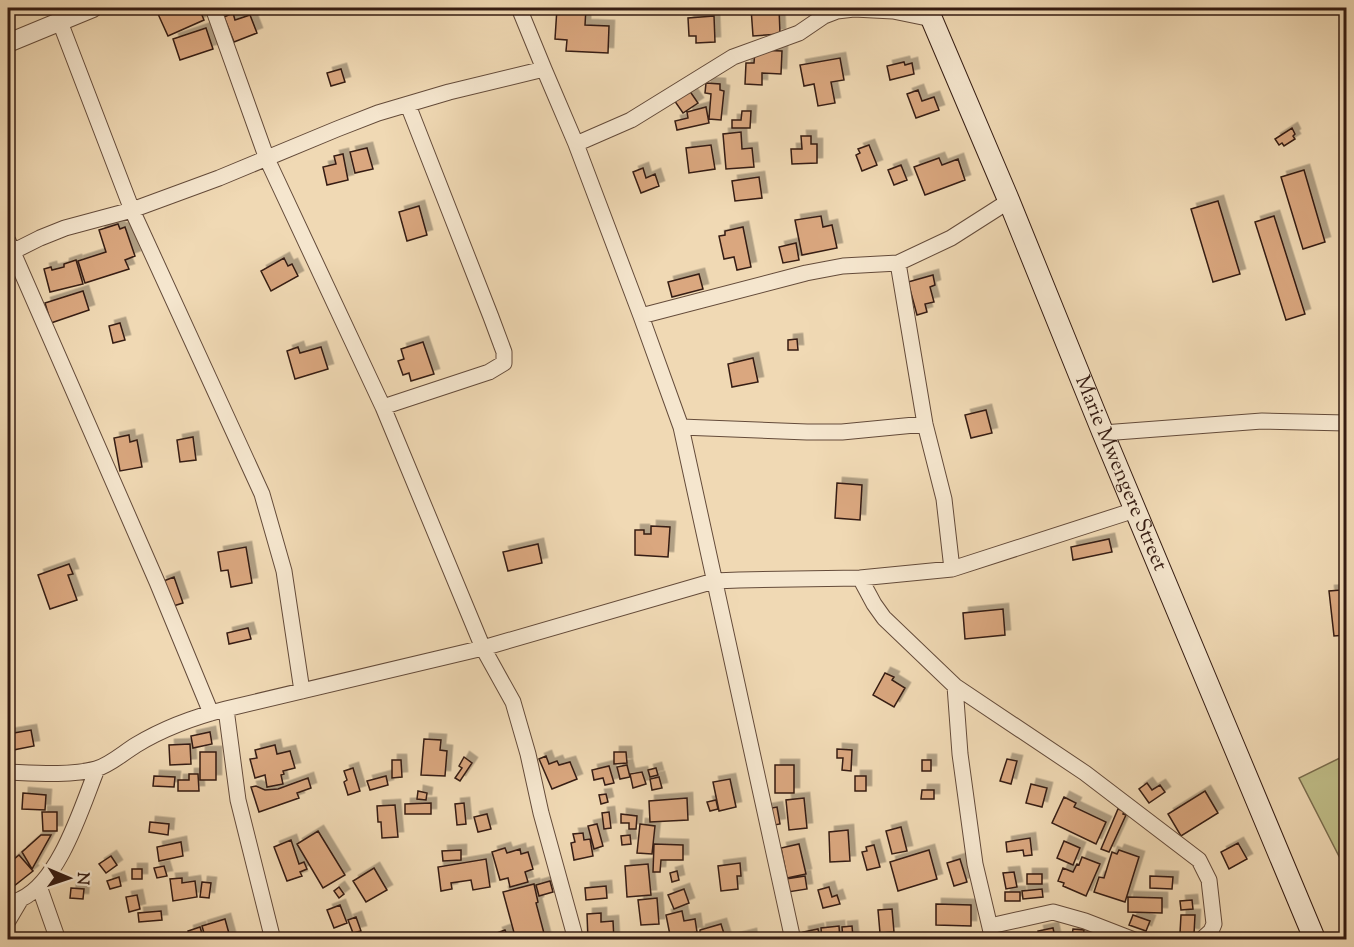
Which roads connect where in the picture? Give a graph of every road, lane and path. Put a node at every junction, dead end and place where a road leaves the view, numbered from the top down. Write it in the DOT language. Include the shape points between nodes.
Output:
graph roads {
  1 [pos="93,8"];
  2 [pos="213,8"];
  3 [pos="519,8"];
  4 [pos="930,13"];
  5 [pos="60,22"];
  6 [pos="8,43"];
  7 [pos="544,69"];
  8 [pos="408,105"];
  9 [pos="576,144"];
  10 [pos="267,159"];
  11 [pos="1009,201"];
  12 [pos="132,210"];
  13 [pos="9,249"];
  14 [pos="898,263"];
  15 [pos="642,315"];
  16 [pos="383,408"];
  17 [pos="1347,423"];
  18 [pos="925,424"];
  19 [pos="681,427"];
  20 [pos="1103,433"];
  21 [pos="1135,510"];
  22 [pos="952,569"];
  23 [pos="860,578"];
  24 [pos="714,581"];
  25 [pos="483,648"];
  26 [pos="955,686"];
  27 [pos="302,691"];
  28 [pos="226,709"];
  29 [pos="211,713"];
  30 [pos="97,769"];
  31 [pos="8,772"];
  32 [pos="39,886"];
  33 [pos="14,901"];
  34 [pos="8,921"];
  35 [pos="992,933"];
  36 [pos="58,939"];
  37 [pos="273,939"];
  38 [pos="576,939"];
  39 [pos="792,939"];
  40 [pos="1134,939"];
  41 [pos="1201,939"];
  42 [pos="1315,939"];
  1 -- 5 [label="street"];
  2 -- 10 [label="street"];
  3 -- 7 [label="street"];
  4 -- 9 [label="street" via="837,11 799,33 733,57 631,120"];
  4 -- 11 [label="main road, Marie Mwengere Street"];
  5 -- 6 [label="street"];
  5 -- 12 [label="street"];
  7 -- 8 [label="street"];
  7 -- 9 [label="street"];
  8 -- 10 [label="street" via="378,113"];
  8 -- 16 [label="street" via="491,317 504,363 489,372"];
  9 -- 15 [label="street"];
  10 -- 12 [label="street"];
  10 -- 16 [label="street"];
  11 -- 14 [label="street" via="951,238"];
  11 -- 20 [label="main road, Marie Mwengere Street"];
  12 -- 13 [label="street" via="65,228"];
  12 -- 27 [label="street" via="262,494 284,571"];
  13 -- 29 [label="street"];
  14 -- 15 [label="street" via="806,273"];
  14 -- 18 [label="street"];
  15 -- 19 [label="street"];
  16 -- 25 [label="street"];
  17 -- 20 [label="street" via="1262,421"];
  18 -- 19 [label="street" via="842,432"];
  18 -- 22 [label="street" via="944,499"];
  19 -- 24 [label="street"];
  20 -- 21 [label="main road, Marie Mwengere Street"];
  21 -- 22 [label="street"];
  21 -- 42 [label="main road, Marie Mwengere Street"];
  22 -- 23 [label="street"];
  23 -- 24 [label="street"];
  23 -- 26 [label="street" via="885,618"];
  24 -- 25 [label="street"];
  24 -- 39 [label="street"];
  25 -- 27 [label="street"];
  25 -- 38 [label="street" via="513,702"];
  26 -- 35 [label="street" via="975,864"];
  26 -- 41 [label="street" via="1085,773 1198,860 1209,880 1214,924"];
  27 -- 28 [label="street"];
  28 -- 29 [label="street"];
  28 -- 37 [label="street" via="238,800"];
  29 -- 30 [label="street" via="185,720"];
  30 -- 31 [label="street"];
  30 -- 32 [label="street" via="66,844"];
  32 -- 33 [label="street"];
  32 -- 36 [label="street"];
  33 -- 34 [label="street"];
  35 -- 40 [label="street" via="1053,912"];
}
